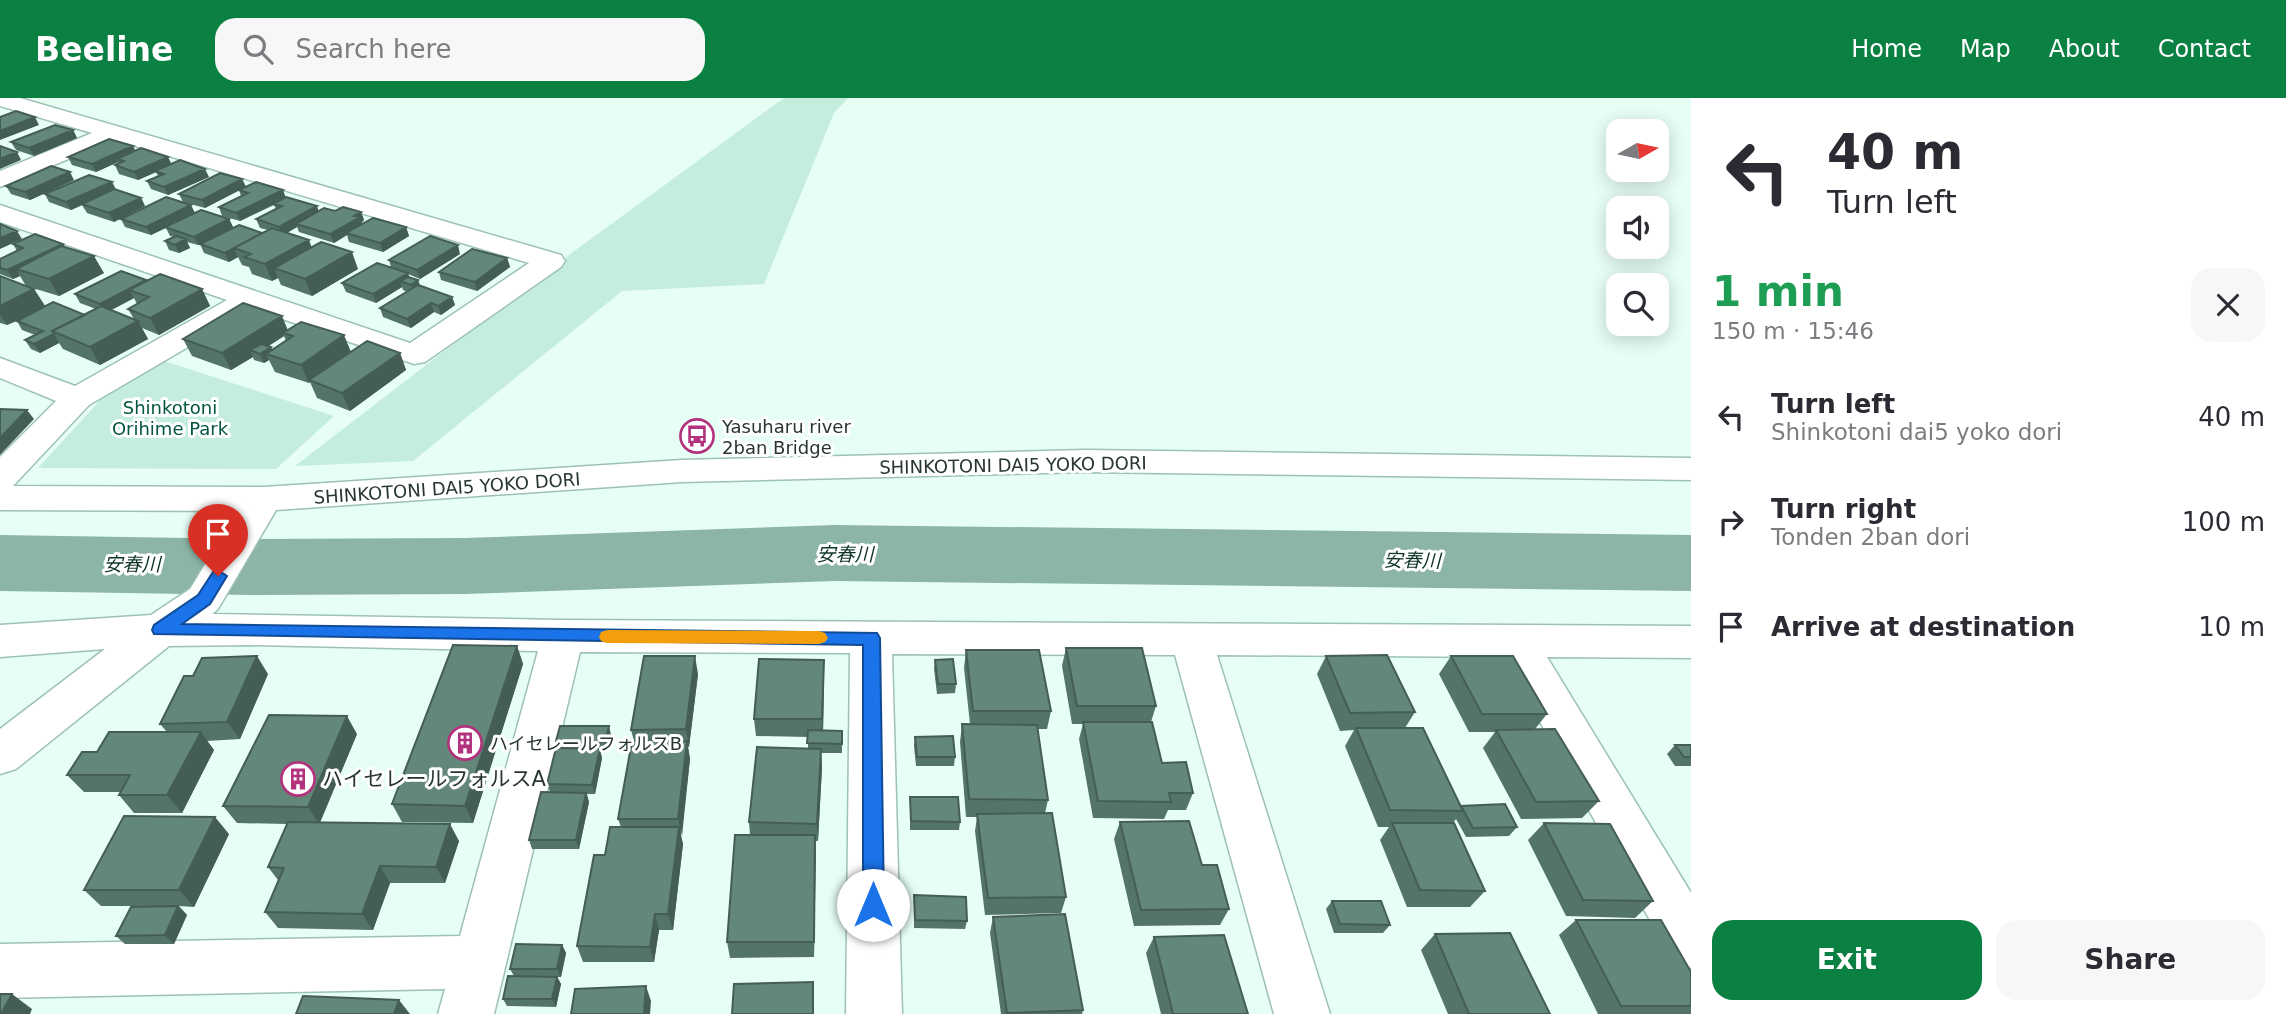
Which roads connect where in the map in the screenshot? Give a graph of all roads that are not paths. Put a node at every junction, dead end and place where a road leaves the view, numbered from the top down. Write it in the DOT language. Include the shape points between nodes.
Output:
graph roads {
  1 [pos="9,102"];
  2 [pos="113,133"];
  3 [pos="0,180"];
  4 [pos="0,213"];
  5 [pos="250,299"];
  6 [pos="0,367"];
  7 [pos="77,398"];
  8 [pos="1691,469"];
  9 [pos="0,478"];
  10 [pos="0,498"];
  11 [pos="255,514"];
  12 [pos="160,630"];
  13 [pos="563,636"];
  14 [pos="871,638"];
  15 [pos="1191,639"];
  16 [pos="0,641"];
  17 [pos="1516,641"];
  18 [pos="1691,642"];
  19 [pos="0,755"];
  20 [pos="1691,942"];
  21 [pos="480,962"];
  22 [pos="0,971"];
  23 [pos="467,1014"];
  24 [pos="874,1014"];
  25 [pos="1302,1014"];
  1 -- 2 [label="street"];
  2 -- 3 [label="street"];
  2 -- 5 [label="street" via="551,261 414,355"];
  4 -- 5 [label="street"];
  5 -- 7 [label="street"];
  6 -- 7 [label="street"];
  7 -- 9 [label="street"];
  8 -- 11 [label="street, SHINKOTONI DAI5 YOKO DORI" via="1085,461 682,471"];
  10 -- 11 [label="street, SHINKOTONI DAI5 YOKO DORI"];
  11 -- 12 [label="street" via="204,599"];
  12 -- 13 [label="street"];
  12 -- 16 [label="street"];
  12 -- 19 [label="street"];
  13 -- 14 [label="street"];
  13 -- 21 [label="street"];
  14 -- 15 [label="street"];
  14 -- 24 [label="street"];
  15 -- 17 [label="street"];
  15 -- 25 [label="street"];
  17 -- 18 [label="street"];
  17 -- 20 [label="street"];
  21 -- 22 [label="street"];
  21 -- 23 [label="street"];
}
